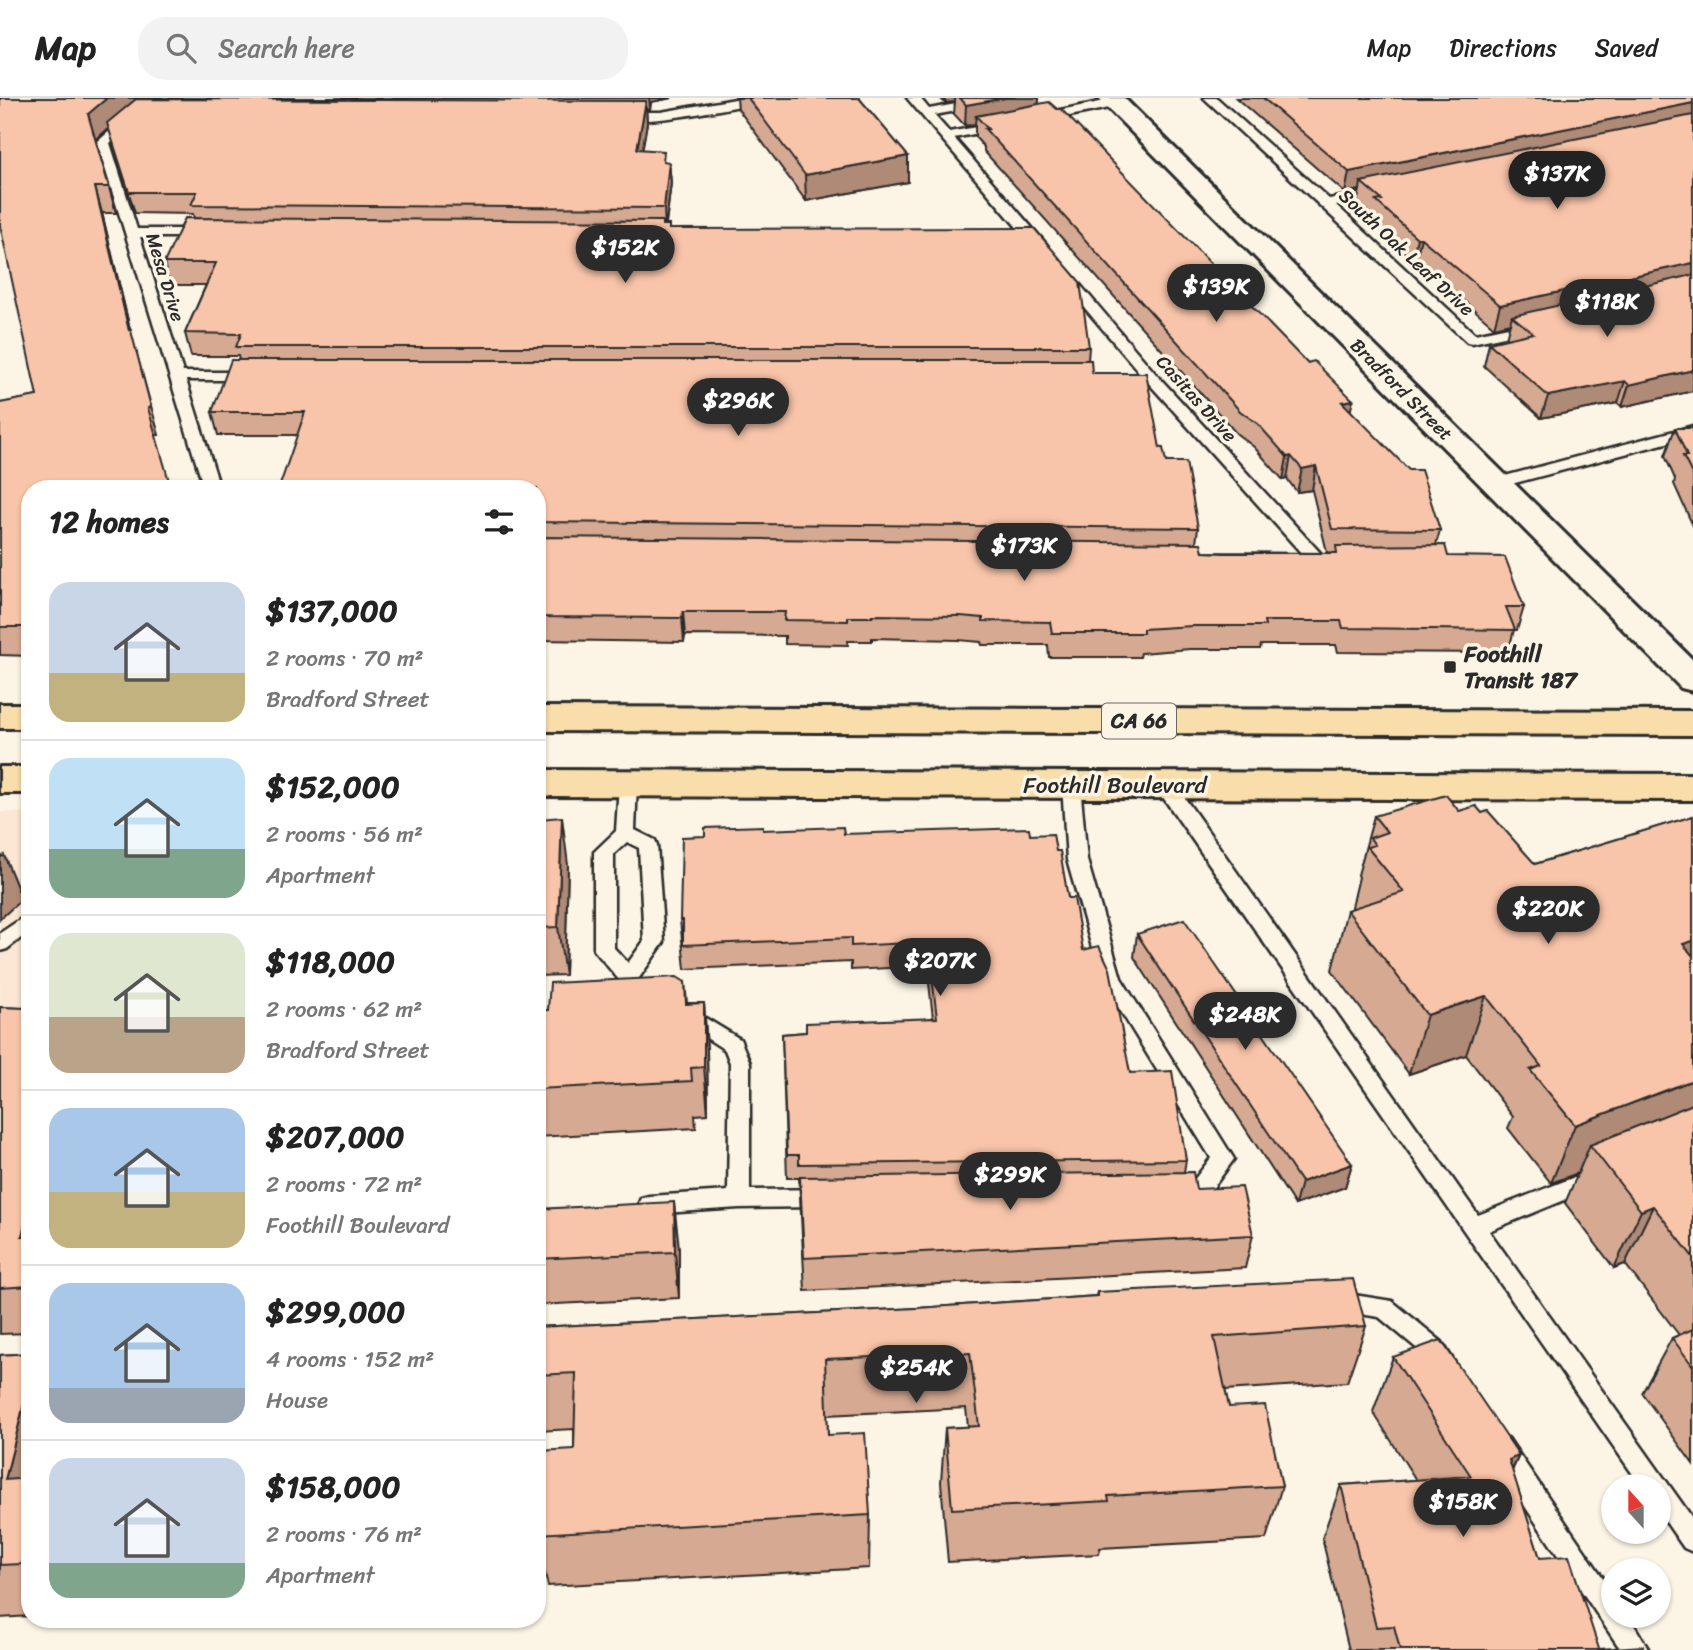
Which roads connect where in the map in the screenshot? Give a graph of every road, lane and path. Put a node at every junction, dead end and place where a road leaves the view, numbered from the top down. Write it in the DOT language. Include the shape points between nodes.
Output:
graph roads {
  1 [pos="155,98"];
  2 [pos="761,98"];
  3 [pos="913,98"];
  4 [pos="1009,98"];
  5 [pos="1210,98"];
  6 [pos="1112,101"];
  7 [pos="135,113"];
  8 [pos="163,113"];
  9 [pos="926,113"];
  10 [pos="605,116"];
  11 [pos="946,135"];
  12 [pos="1395,189"];
  13 [pos="1327,203"];
  14 [pos="132,233"];
  15 [pos="215,233"];
  16 [pos="1550,322"];
  17 [pos="176,376"];
  18 [pos="259,376"];
  19 [pos="1693,431"];
  20 [pos="209,480"];
  21 [pos="1496,483"];
  22 [pos="1291,561"];
  23 [pos="1693,680"];
  24 [pos="0,716"];
  25 [pos="21,716"];
  26 [pos="546,719"];
  27 [pos="1693,723"];
  28 [pos="0,780"];
  29 [pos="21,780"];
  30 [pos="546,783"];
  31 [pos="628,783"];
  32 [pos="1071,785"];
  33 [pos="1165,785"];
  34 [pos="1693,787"];
  35 [pos="625,833"];
  36 [pos="21,927"];
  37 [pos="0,944"];
  38 [pos="629,977"];
  39 [pos="1616,1170"];
  40 [pos="1154,1194"];
  41 [pos="850,1198"];
  42 [pos="739,1199"];
  43 [pos="631,1206"];
  44 [pos="1474,1227"];
  45 [pos="1308,1299"];
  46 [pos="1457,1384"];
  47 [pos="1488,1430"];
  48 [pos="1647,1474"];
  49 [pos="1671,1508"];
  50 [pos="1693,1540"];
  51 [pos="1636,1650"];
  1 -- 7 [label="lane, Mesa Drive"];
  2 -- 10 [label="lane" via="661,116"];
  3 -- 9 [label="lane, Casitas Drive"];
  4 -- 9 [label="lane"];
  5 -- 13 [label="lane, South Oak Leaf Drive"];
  6 -- 11 [label="lane"];
  6 -- 21 [label="street, Bradford Street"];
  7 -- 8 [label="lane"];
  7 -- 14 [label="lane, Mesa Drive" via="103,142"];
  9 -- 11 [label="lane, Casitas Drive"];
  11 -- 22 [label="lane, Casitas Drive" via="1143,376 1326,562"];
  12 -- 13 [label="lane"];
  13 -- 16 [label="lane, South Oak Leaf Drive" via="1472,339"];
  14 -- 15 [label="lane"];
  14 -- 17 [label="lane, Mesa Drive"];
  17 -- 18 [label="lane"];
  17 -- 20 [label="lane, Mesa Drive"];
  19 -- 21 [label="lane"];
  21 -- 23 [label="street, Bradford Street"];
  24 -- 25 [label="main road"];
  26 -- 27 [label="main road, CA 66"];
  28 -- 29 [label="main road"];
  30 -- 31 [label="main road, Foothill Boulevard"];
  31 -- 32 [label="main road, Foothill Boulevard"];
  31 -- 35 [label="lane"];
  32 -- 33 [label="main road, Foothill Boulevard"];
  32 -- 40 [label="lane" via="1077,860 1111,979 1223,1159 1196,1194"];
  33 -- 34 [label="main road, Foothill Boulevard"];
  33 -- 44 [label="lane"];
  35 -- 38 [label="lane" via="604,852 604,950"];
  35 -- 38 [label="lane" via="648,845 654,943"];
  36 -- 37 [label="lane"];
  38 -- 42 [label="lane" via="636,995 668,1003 733,1045 740,1063"];
  39 -- 44 [label="lane"];
  41 -- 42 [label="lane"];
  42 -- 43 [label="lane"];
  44 -- 48 [label="lane"];
  45 -- 46 [label="lane" via="1384,1308 1434,1349"];
  47 -- 51 [label="lane"];
  49 -- 50 [label="lane"];
}
